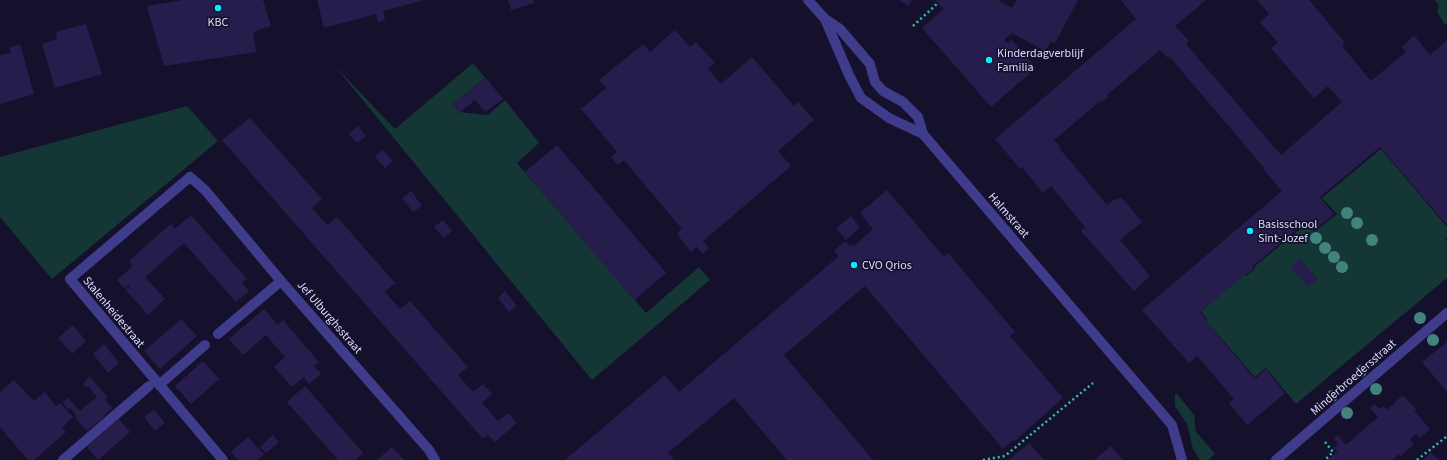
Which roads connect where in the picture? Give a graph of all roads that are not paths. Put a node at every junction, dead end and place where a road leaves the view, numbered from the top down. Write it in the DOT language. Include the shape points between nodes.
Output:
graph roads {
  1 [pos="808,0"];
  2 [pos="825,19"];
  3 [pos="923,134"];
  4 [pos="205,190"];
  5 [pos="281,281"];
  6 [pos="1447,313"];
  7 [pos="218,334"];
  8 [pos="205,345"];
  9 [pos="154,385"];
  10 [pos="63,460"];
  11 [pos="223,460"];
  12 [pos="435,460"];
  13 [pos="1182,460"];
  14 [pos="1276,460"];
  1 -- 2 [label="street, Halmstraat"];
  2 -- 3 [label="street" via="840,30 870,64 875,82 883,91 904,102 918,117"];
  2 -- 3 [label="street, Halmstraat" via="849,75 862,98 889,118"];
  3 -- 13 [label="street, Halmstraat" via="1172,425"];
  4 -- 5 [label="street, Jef Ulburghsstraat"];
  4 -- 9 [label="street, Stalenheidestraat" via="190,177 70,279"];
  5 -- 7 [label="street"];
  5 -- 12 [label="street, Jef Ulburghsstraat"];
  6 -- 14 [label="street, Minderbroedersstraat"];
  8 -- 9 [label="street"];
  9 -- 10 [label="street"];
  9 -- 11 [label="street, Stalenheidestraat"];
}
